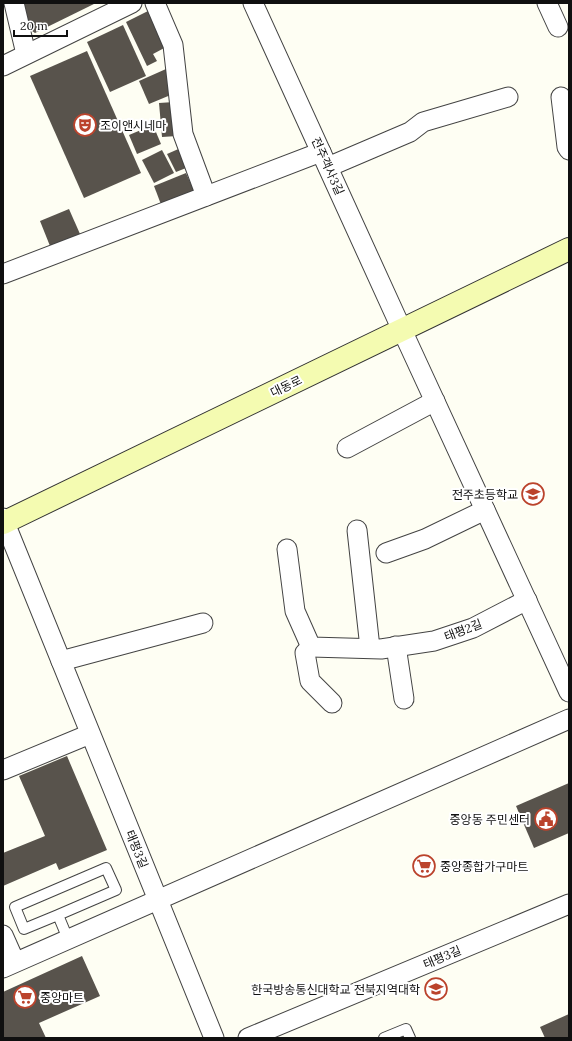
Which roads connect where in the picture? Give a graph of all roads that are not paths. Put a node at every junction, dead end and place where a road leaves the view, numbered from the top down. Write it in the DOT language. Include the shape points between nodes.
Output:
graph roads {
  1 [pos="14,3"];
  2 [pos="132,3"];
  3 [pos="155,3"];
  4 [pos="253,3"];
  5 [pos="547,3"];
  6 [pos="558,27"];
  7 [pos="26,54"];
  8 [pos="3,66"];
  9 [pos="508,97"];
  10 [pos="562,97"];
  11 [pos="569,150"];
  12 [pos="324,160"];
  13 [pos="206,196"];
  14 [pos="569,249"];
  15 [pos="3,274"];
  16 [pos="402,330"];
  17 [pos="435,401"];
  18 [pos="347,448"];
  19 [pos="485,510"];
  20 [pos="3,521"];
  21 [pos="357,530"];
  22 [pos="287,549"];
  23 [pos="386,553"];
  24 [pos="526,600"];
  25 [pos="203,623"];
  26 [pos="396,646"];
  27 [pos="311,647"];
  28 [pos="370,648"];
  29 [pos="61,661"];
  30 [pos="569,692"];
  31 [pos="404,699"];
  32 [pos="332,703"];
  33 [pos="569,719"];
  34 [pos="90,734"];
  35 [pos="3,770"];
  36 [pos="158,900"];
  37 [pos="569,904"];
  38 [pos="58,915"];
  39 [pos="3,935"];
  40 [pos="68,939"];
  41 [pos="9,965"];
  42 [pos="214,1038"];
  43 [pos="248,1038"];
  44 [pos="384,1038"];
  45 [pos="410,1038"];
  1 -- 7 [label="street"];
  2 -- 7 [label="street"];
  3 -- 13 [label="street" via="173,45 183,134"];
  4 -- 12 [label="street, 전주객사3길"];
  5 -- 6 [label="street"];
  7 -- 8 [label="street"];
  9 -- 12 [label="street" via="423,122 410,132"];
  10 -- 11 [label="street"];
  12 -- 13 [label="street"];
  12 -- 16 [label="street, 전주객사3길"];
  13 -- 15 [label="street"];
  14 -- 16 [label="street, 대동로"];
  16 -- 17 [label="street"];
  16 -- 20 [label="street, 대동로"];
  17 -- 18 [label="street"];
  17 -- 19 [label="street"];
  19 -- 23 [label="street" via="425,539"];
  19 -- 24 [label="street"];
  20 -- 29 [label="street, 태평3길"];
  21 -- 28 [label="street"];
  22 -- 27 [label="street" via="295,611"];
  24 -- 26 [label="street, 태평2길" via="473,628 434,641"];
  24 -- 30 [label="street"];
  25 -- 29 [label="street"];
  26 -- 28 [label="street, 태평2길"];
  26 -- 31 [label="street"];
  27 -- 28 [label="street, 태평2길"];
  27 -- 32 [label="street" via="305,653 310,681"];
  29 -- 34 [label="street, 태평3길"];
  33 -- 36 [label="street"];
  34 -- 35 [label="street"];
  34 -- 36 [label="street, 태평3길"];
  36 -- 40 [label="street"];
  36 -- 42 [label="street, 태평3길"];
  37 -- 43 [label="street, 태평3길"];
  38 -- 38 [label="lane" via="116,890 106,868 15,907 24,929"];
  38 -- 40 [label="lane"];
  39 -- 41 [label="street"];
  40 -- 41 [label="street"];
  44 -- 45 [label="lane" via="406,1029"];
}
